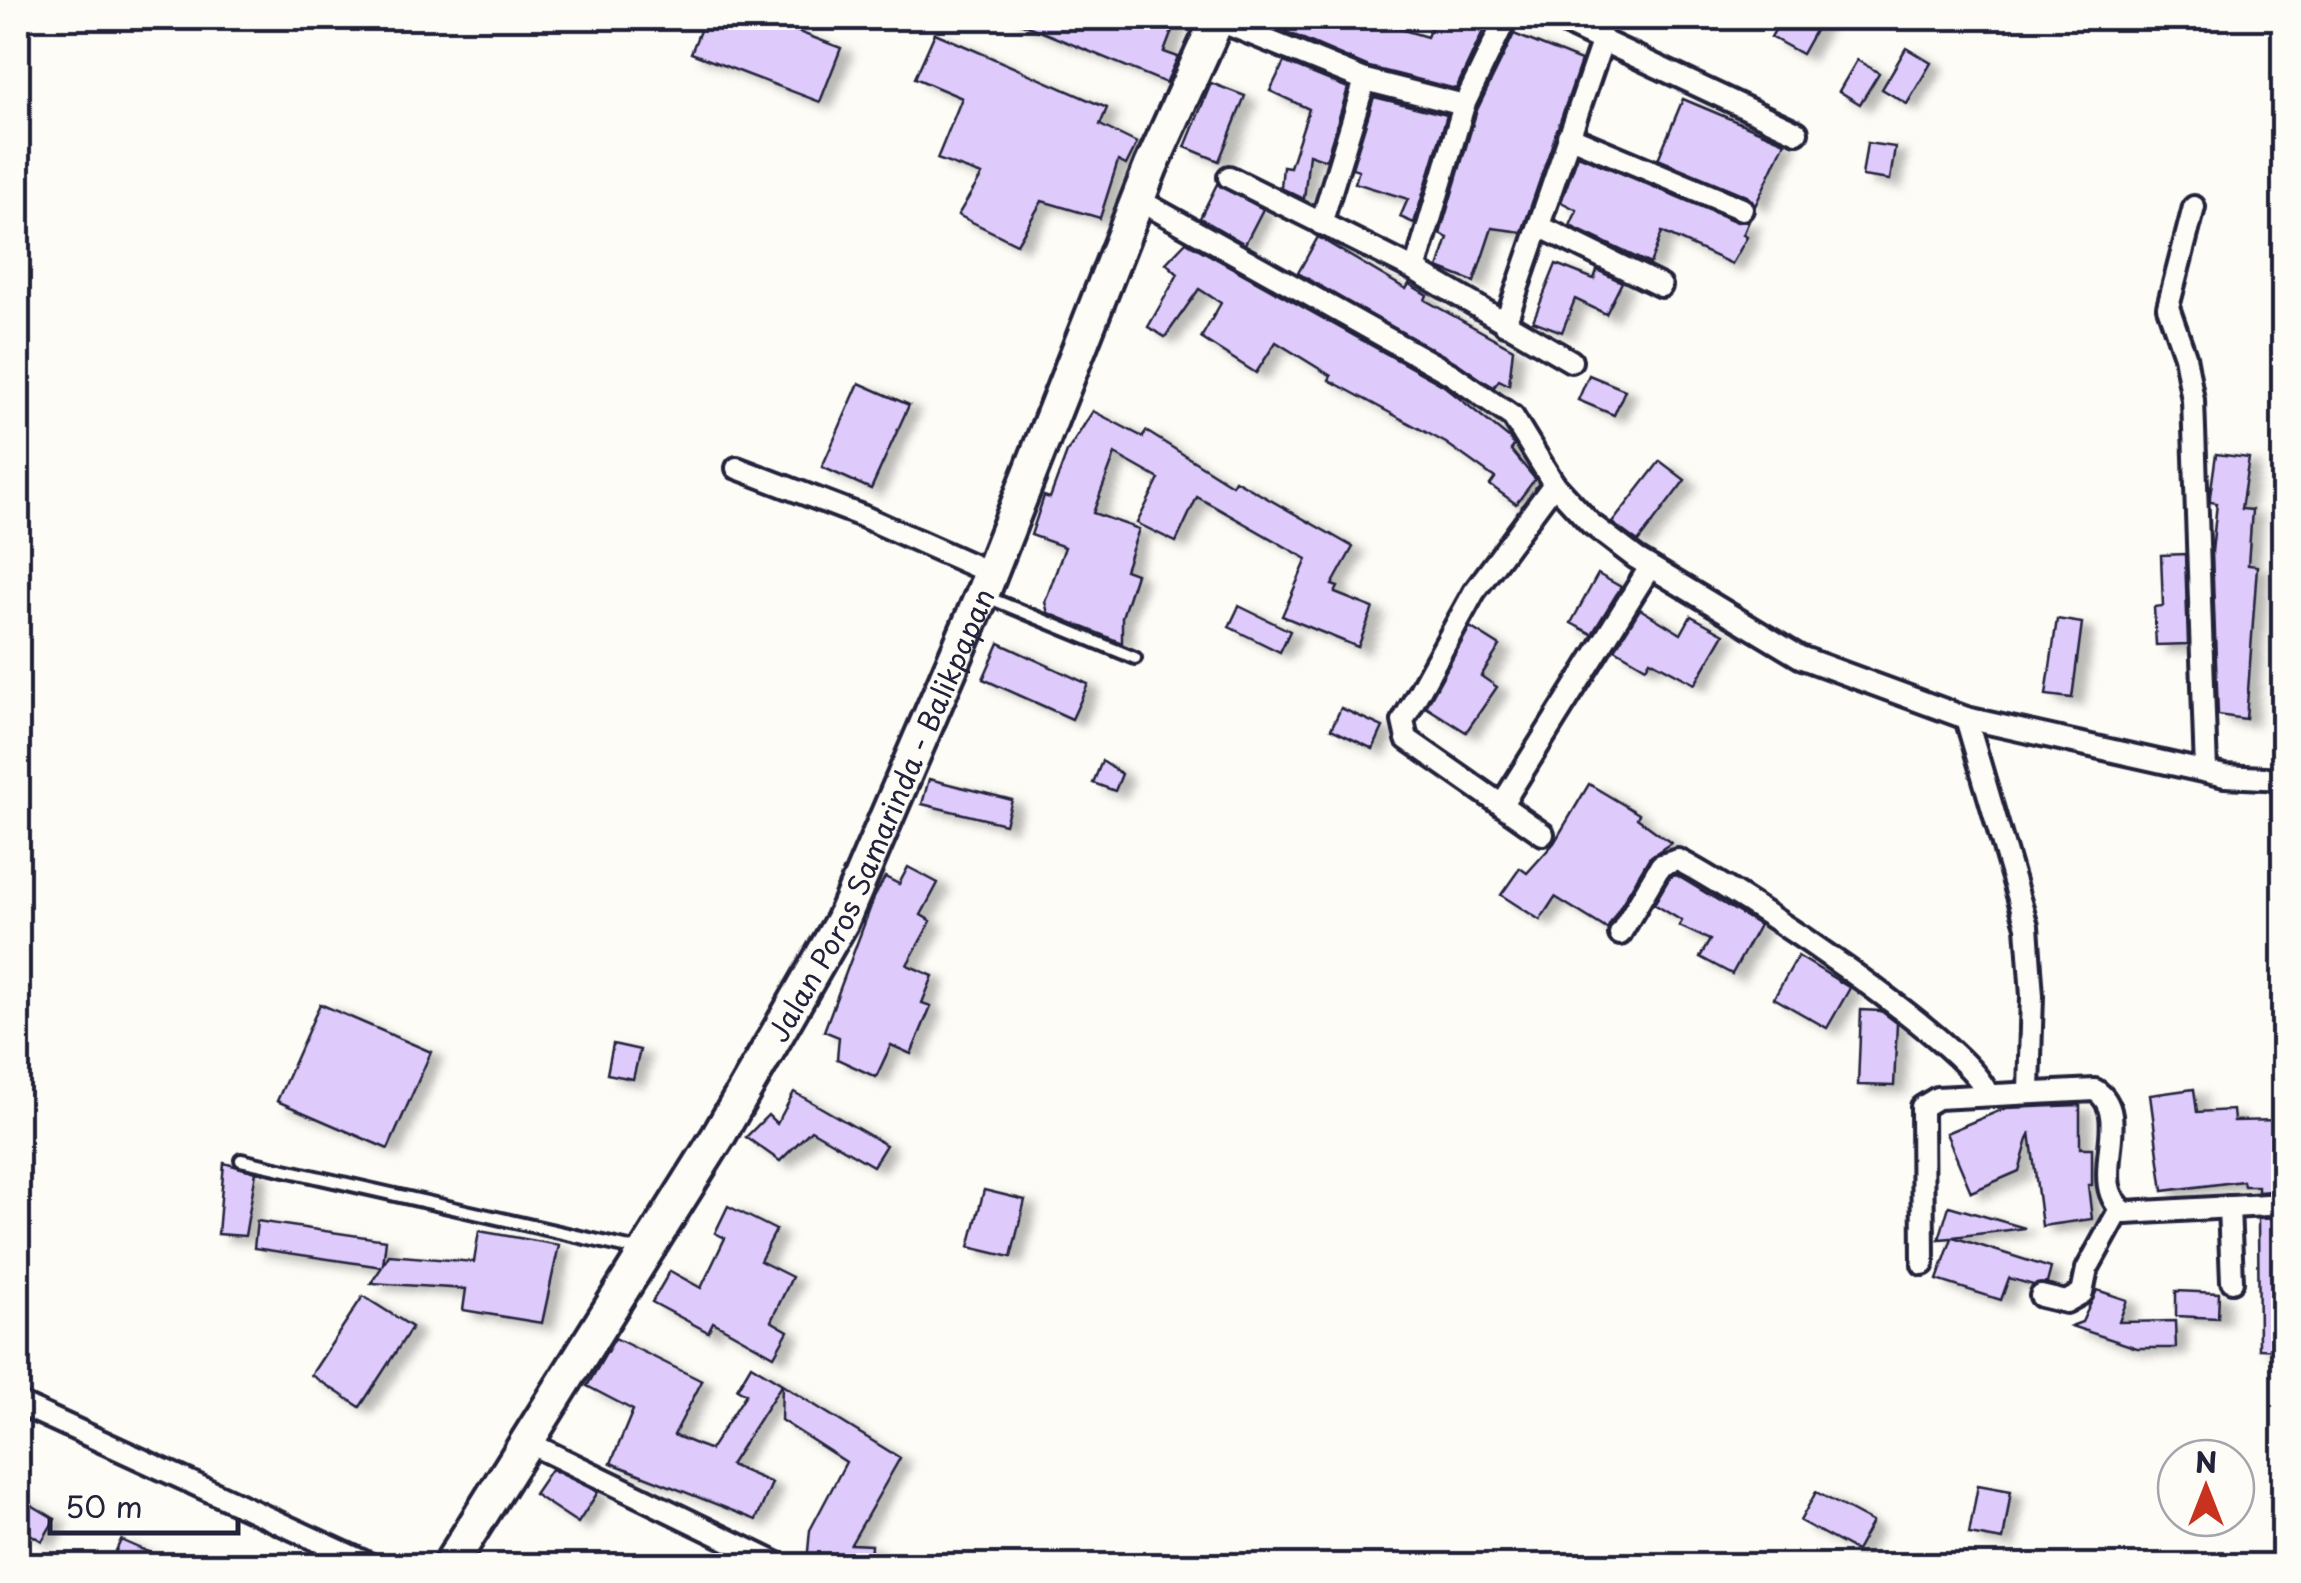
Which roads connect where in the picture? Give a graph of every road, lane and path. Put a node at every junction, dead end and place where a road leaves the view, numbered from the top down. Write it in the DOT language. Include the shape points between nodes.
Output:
graph roads {
  1 [pos="1506,18"];
  2 [pos="1554,18"];
  3 [pos="1218,19"];
  4 [pos="1603,39"];
  5 [pos="1366,80"];
  6 [pos="1464,105"];
  7 [pos="1797,132"];
  8 [pos="1568,136"];
  9 [pos="1229,177"];
  10 [pos="1139,200"];
  11 [pos="2194,206"];
  12 [pos="1742,209"];
  13 [pos="1322,224"];
  14 [pos="1539,226"];
  15 [pos="1415,270"];
  16 [pos="1661,286"];
  17 [pos="1505,324"];
  18 [pos="1571,361"];
  19 [pos="737,468"];
  20 [pos="1554,484"];
  21 [pos="1650,567"];
  22 [pos="985,583"];
  23 [pos="1135,658"];
  24 [pos="1966,718"];
  25 [pos="2206,772"];
  26 [pos="2284,779"];
  27 [pos="1502,804"];
  28 [pos="1543,834"];
  29 [pos="1620,934"];
  30 [pos="2029,1090"];
  31 [pos="1987,1093"];
  32 [pos="241,1160"];
  33 [pos="2284,1204"];
  34 [pos="2229,1207"];
  35 [pos="2120,1209"];
  36 [pos="644,1251"];
  37 [pos="1923,1264"];
  38 [pos="2232,1281"];
  39 [pos="2041,1296"];
  40 [pos="18,1403"];
  41 [pos="529,1443"];
  42 [pos="372,1566"];
  43 [pos="449,1566"];
  44 [pos="782,1566"];
  1 -- 6 [label="street"];
  2 -- 4 [label="street"];
  3 -- 5 [label="street"];
  3 -- 10 [label="highway, Jalan Poros Samarinda - Balikpapan"];
  4 -- 7 [label="street"];
  4 -- 8 [label="street"];
  5 -- 6 [label="street"];
  5 -- 13 [label="street"];
  6 -- 15 [label="street"];
  8 -- 12 [label="street"];
  8 -- 14 [label="street"];
  9 -- 13 [label="street"];
  10 -- 20 [label="street" via="1451,374 1513,418"];
  10 -- 22 [label="highway, Jalan Poros Samarinda - Balikpapan"];
  11 -- 25 [label="street" via="2168,308 2193,400"];
  13 -- 15 [label="street"];
  14 -- 16 [label="street"];
  14 -- 17 [label="street"];
  15 -- 17 [label="street"];
  17 -- 18 [label="street"];
  19 -- 22 [label="street" via="862,516"];
  20 -- 21 [label="street" via="1590,524"];
  20 -- 27 [label="street" via="1474,592 1403,721 1408,739"];
  21 -- 24 [label="street" via="1800,657"];
  21 -- 27 [label="street"];
  22 -- 23 [label="lane"];
  22 -- 36 [label="highway, Jalan Poros Samarinda - Balikpapan" via="842,921"];
  24 -- 25 [label="street"];
  24 -- 30 [label="street" via="2026,926"];
  25 -- 26 [label="street"];
  27 -- 28 [label="street"];
  29 -- 31 [label="street" via="1662,865 1678,860 1881,994 1976,1074"];
  30 -- 31 [label="street"];
  30 -- 35 [label="street" via="2103,1094 2111,1122 2107,1183"];
  31 -- 37 [label="street" via="1929,1100 1922,1107"];
  32 -- 36 [label="lane"];
  33 -- 34 [label="street"];
  34 -- 35 [label="street" via="2136,1214"];
  34 -- 38 [label="street"];
  35 -- 39 [label="street" via="2086,1269 2082,1293 2066,1302"];
  36 -- 41 [label="highway, Jalan Poros Samarinda - Balikpapan"];
  40 -- 42 [label="street"];
  41 -- 43 [label="highway, Jalan Poros Samarinda - Balikpapan"];
  41 -- 44 [label="street"];
}
